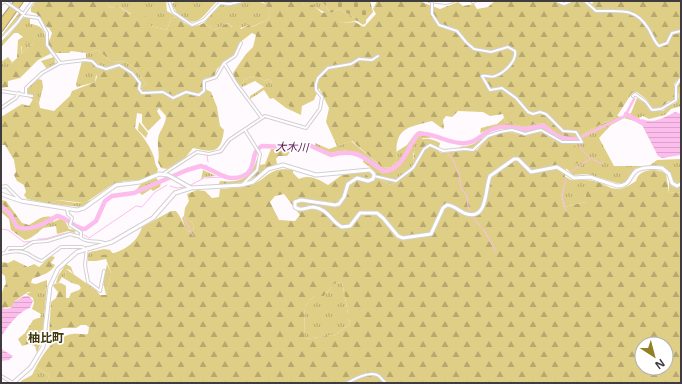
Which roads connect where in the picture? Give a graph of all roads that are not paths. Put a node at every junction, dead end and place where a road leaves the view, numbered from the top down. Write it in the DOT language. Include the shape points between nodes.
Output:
graph roads {
  1 [pos="6,1"];
  2 [pos="17,1"];
  3 [pos="21,1"];
  4 [pos="33,1"];
  5 [pos="169,1"];
  6 [pos="242,1"];
  7 [pos="429,1"];
  8 [pos="453,1"];
  9 [pos="472,1"];
  10 [pos="475,1"];
  11 [pos="557,1"];
  12 [pos="571,1"];
  13 [pos="585,1"];
  14 [pos="432,3"];
  15 [pos="1,4"];
  16 [pos="23,14"];
  17 [pos="1,22"];
  18 [pos="1,28"];
  19 [pos="681,31"];
  20 [pos="1,40"];
  21 [pos="241,43"];
  22 [pos="378,56"];
  23 [pos="60,63"];
  24 [pos="224,63"];
  25 [pos="681,78"];
  26 [pos="1,91"];
  27 [pos="18,93"];
  28 [pos="26,94"];
  29 [pos="32,96"];
  30 [pos="633,96"];
  31 [pos="1,108"];
  32 [pos="262,118"];
  33 [pos="245,130"];
  34 [pos="164,174"];
  35 [pos="374,176"];
  36 [pos="681,184"];
  37 [pos="242,185"];
  38 [pos="1,187"];
  39 [pos="191,188"];
  40 [pos="1,194"];
  41 [pos="21,201"];
  42 [pos="67,209"];
  43 [pos="81,237"];
  44 [pos="106,244"];
  45 [pos="86,248"];
  46 [pos="5,253"];
  47 [pos="1,254"];
  48 [pos="104,271"];
  49 [pos="1,376"];
  50 [pos="13,383"];
  51 [pos="347,383"];
  52 [pos="386,383"];
  1 -- 15 [label="street"];
  1 -- 16 [label="street, bridge"];
  2 -- 17 [label="highway"];
  3 -- 18 [label="highway"];
  4 -- 16 [label="street"];
  5 -- 6 [label="street" via="173,12 192,25 204,20 220,3"];
  7 -- 14 [label="street"];
  8 -- 14 [label="street"];
  9 -- 10 [label="street"];
  11 -- 12 [label="street" via="564,4"];
  13 -- 19 [label="street" via="596,11 613,9 633,13 644,22 659,46 668,43 672,34"];
  14 -- 35 [label="street" via="432,14 439,25 458,31 474,49 491,52 508,47 515,51 515,57 506,69 495,76 482,76 490,90 502,88 516,98 528,112 542,112 563,131 576,132 581,142 562,142 541,130 525,134 506,130 488,136 473,150 443,151 427,146 413,168 396,181"];
  16 -- 20 [label="street"];
  16 -- 23 [label="street" via="39,18 47,33 47,45"];
  21 -- 24 [label="street" via="235,56"];
  22 -- 32 [label="street" via="372,60 360,59 351,64 333,65 324,71 316,84 316,90 322,97 321,105 306,128 268,116"];
  23 -- 24 [label="street" via="92,61 106,70 119,66 134,75 140,83 139,89 142,93 163,92 174,98 186,92 201,94 204,91 204,81 216,77"];
  23 -- 28 [label="street" via="42,73 26,88"];
  24 -- 32 [label="street"];
  25 -- 30 [label="street" via="676,86 676,100 661,109 652,110 639,96"];
  26 -- 27 [label="street"];
  27 -- 28 [label="street"];
  27 -- 31 [label="street" via="16,98"];
  28 -- 29 [label="street"];
  32 -- 33 [label="street"];
  33 -- 34 [label="street" via="229,140 221,151 209,154 197,152"];
  33 -- 37 [label="street" via="259,152 257,170"];
  34 -- 39 [label="main road"];
  34 -- 42 [label="main road" via="140,182 116,185 84,208"];
  35 -- 36 [label="main road" via="368,182 357,178 350,181 339,204 301,200 296,202 295,207 300,210 313,207 326,212 342,227 350,226 360,213 377,213 398,236 407,239 430,234 447,205 466,214 473,215 479,212 485,200 490,176 514,159 518,159 531,172 557,167 574,178 590,177 617,186 631,179 639,170 662,168 669,174 672,183 677,186"];
  35 -- 37 [label="main road" via="370,170 307,174 283,165 268,169 257,179"];
  37 -- 39 [label="main road"];
  38 -- 41 [label="street" via="6,186"];
  39 -- 44 [label="main road" via="175,193 153,218"];
  40 -- 41 [label="main road"];
  41 -- 42 [label="main road"];
  42 -- 43 [label="street" via="72,218 70,224 80,230"];
  43 -- 44 [label="street" via="86,242"];
  43 -- 46 [label="street" via="70,234 33,242 22,248 10,248"];
  44 -- 45 [label="main road"];
  45 -- 46 [label="street" via="61,247 42,261 28,254 12,251"];
  45 -- 48 [label="street" via="88,282 100,291"];
  45 -- 50 [label="main road" via="66,260 55,274 49,292 43,347 31,367"];
  46 -- 47 [label="street"];
  49 -- 50 [label="street"];
  51 -- 52 [label="street" via="372,374 378,375"];
}
